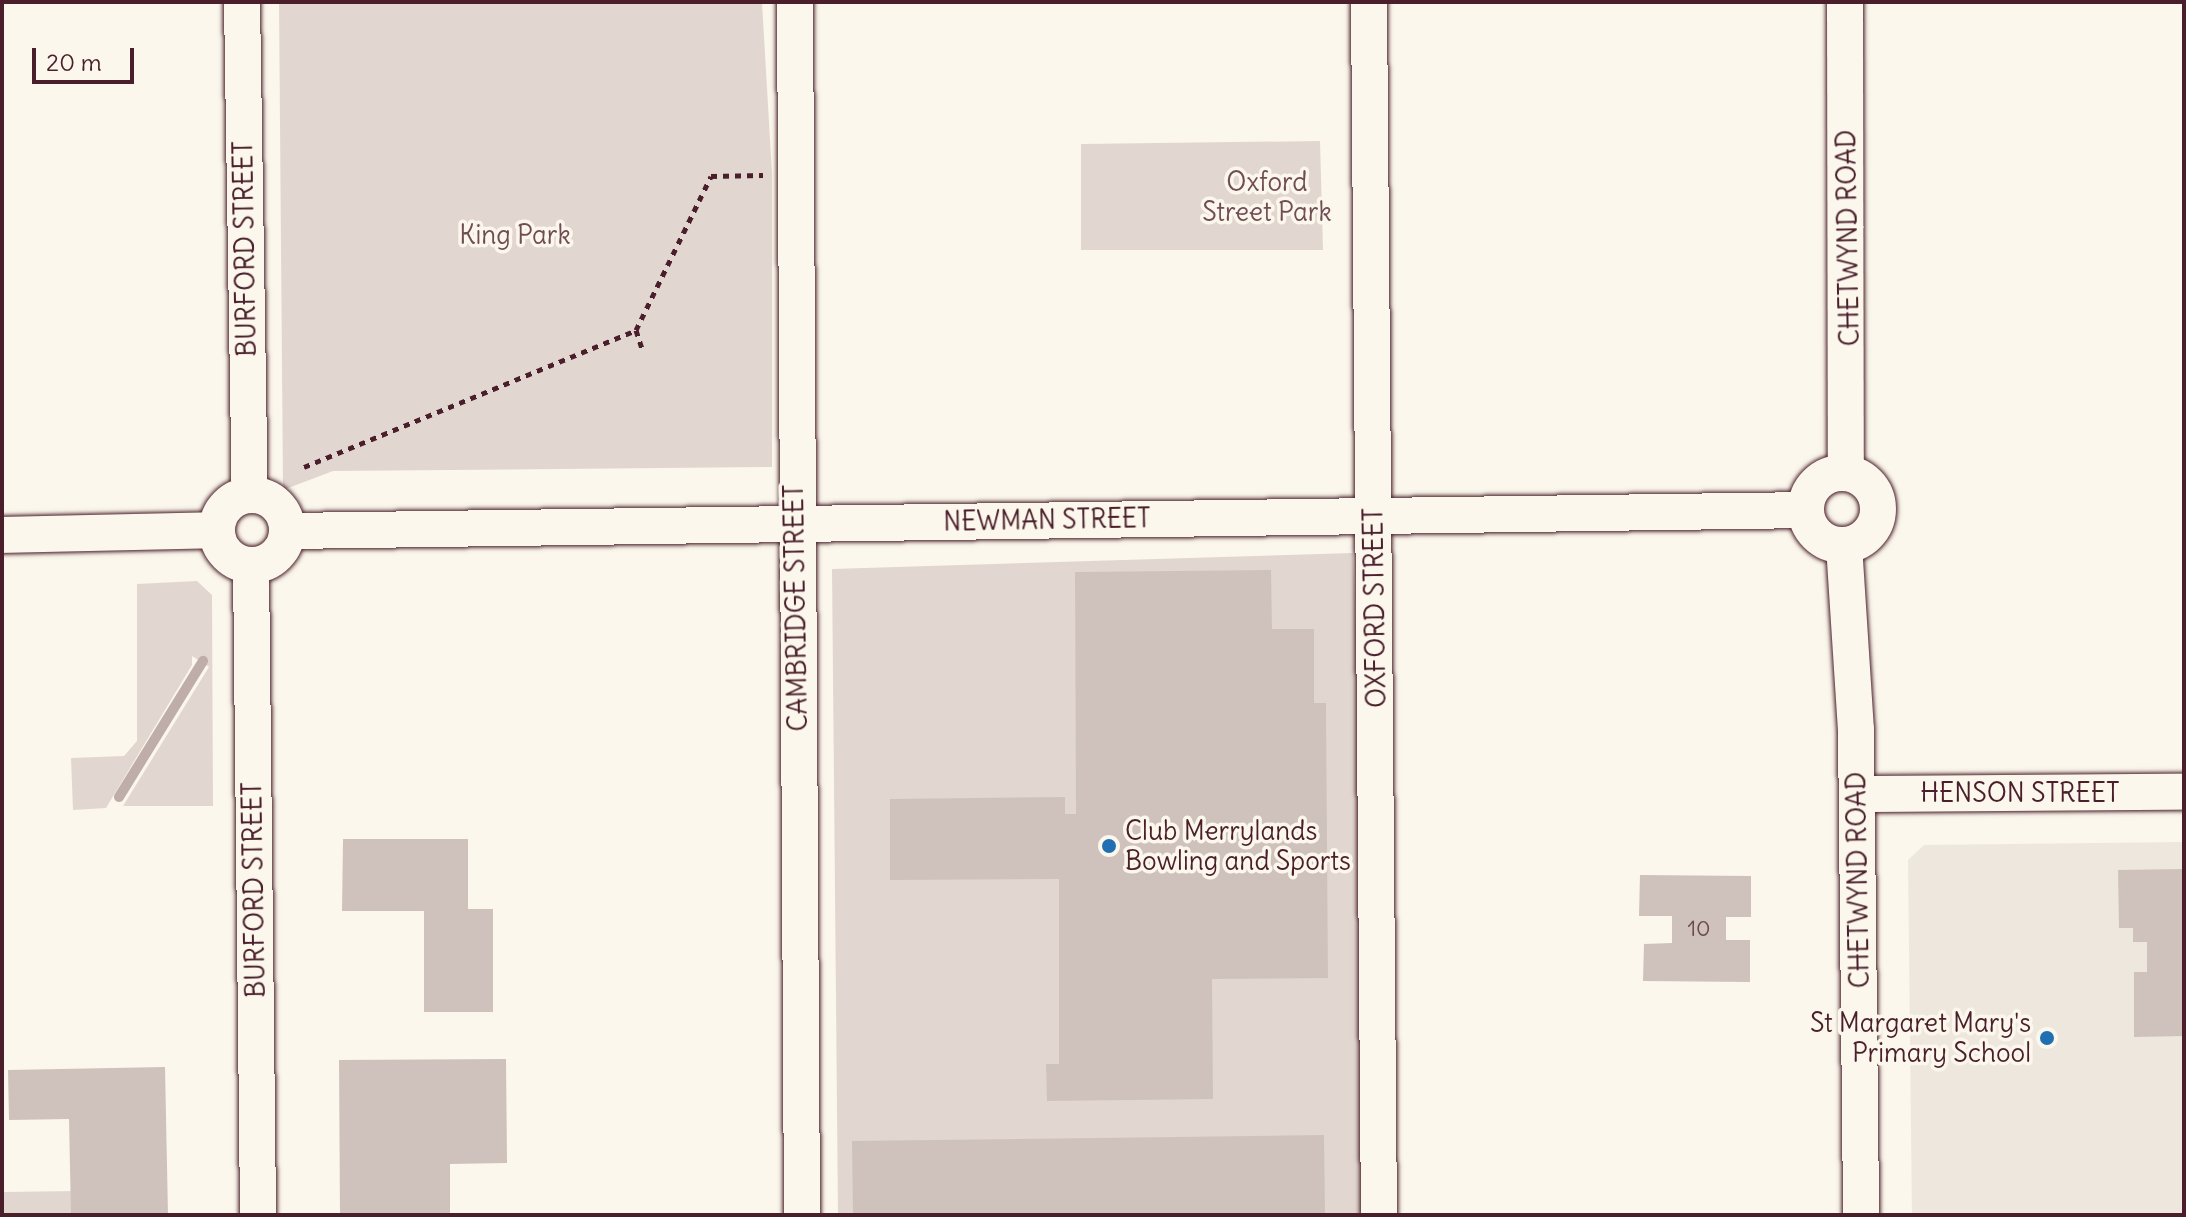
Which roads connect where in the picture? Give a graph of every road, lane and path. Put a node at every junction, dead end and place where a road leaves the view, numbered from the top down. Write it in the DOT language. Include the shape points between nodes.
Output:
graph roads {
  1 [pos="242,2"];
  2 [pos="795,2"];
  3 [pos="1369,2"];
  4 [pos="1845,2"];
  5 [pos="800,176"];
  6 [pos="636,330"];
  7 [pos="642,348"];
  8 [pos="304,467"];
  9 [pos="1846,473"];
  10 [pos="250,495"];
  11 [pos="1806,510"];
  12 [pos="1373,514"];
  13 [pos="796,524"];
  14 [pos="217,530"];
  15 [pos="288,531"];
  16 [pos="2,535"];
  17 [pos="1844,545"];
  18 [pos="251,565"];
  19 [pos="2184,792"];
  20 [pos="1857,794"];
  21 [pos="258,1215"];
  22 [pos="802,1215"];
  23 [pos="1379,1215"];
  24 [pos="1861,1215"];
  1 -- 10 [label="street, BURFORD STREET"];
  2 -- 5 [label="street, CAMBRIDGE STREET"];
  3 -- 12 [label="street, OXFORD STREET"];
  4 -- 9 [label="street, CHETWYND ROAD"];
  5 -- 6 [label="path" via="711,176"];
  5 -- 13 [label="street, CAMBRIDGE STREET"];
  6 -- 7 [label="path"];
  6 -- 8 [label="path"];
  9 -- 11 [label="street" via="1818,483"];
  9 -- 17 [label="street" via="1858,476 1875,493 1878,516 1866,536"];
  10 -- 14 [label="street" via="223,510"];
  10 -- 15 [label="street" via="281,509"];
  11 -- 12 [label="street, NEWMAN STREET"];
  11 -- 17 [label="street" via="1822,539"];
  12 -- 13 [label="street, NEWMAN STREET"];
  12 -- 23 [label="street, OXFORD STREET"];
  13 -- 15 [label="street, NEWMAN STREET"];
  13 -- 22 [label="street, CAMBRIDGE STREET"];
  14 -- 16 [label="street"];
  14 -- 18 [label="street" via="231,559"];
  15 -- 18 [label="street" via="280,551"];
  17 -- 20 [label="street, CHETWYND ROAD"];
  18 -- 21 [label="street, BURFORD STREET"];
  19 -- 20 [label="street, HENSON STREET"];
  20 -- 24 [label="street, CHETWYND ROAD"];
}
